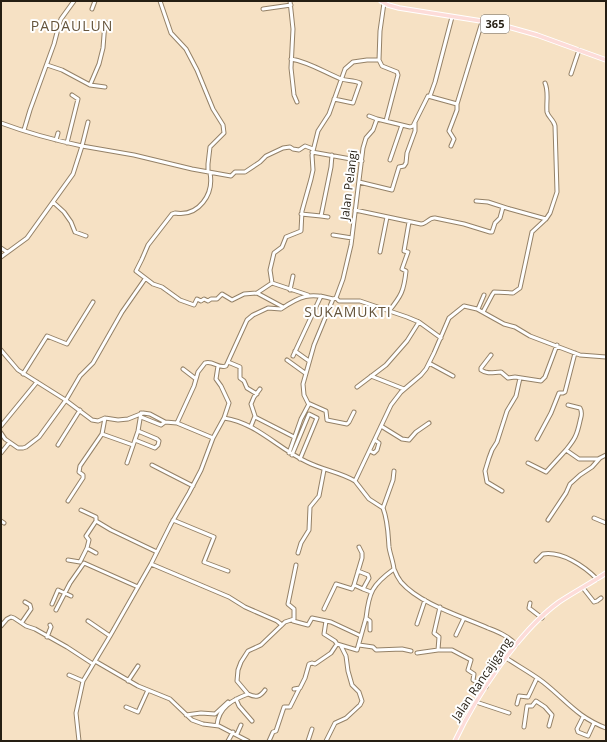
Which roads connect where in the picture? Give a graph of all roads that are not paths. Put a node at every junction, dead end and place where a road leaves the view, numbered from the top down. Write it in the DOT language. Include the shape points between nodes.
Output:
graph roads {
  1 [pos="74,1"];
  2 [pos="96,1"];
  3 [pos="160,1"];
  4 [pos="290,1"];
  5 [pos="382,2"];
  6 [pos="291,6"];
  7 [pos="92,9"];
  8 [pos="263,9"];
  9 [pos="452,17"];
  10 [pos="105,22"];
  11 [pos="482,22"];
  12 [pos="579,50"];
  13 [pos="291,59"];
  14 [pos="378,60"];
  15 [pos="606,60"];
  16 [pos="47,65"];
  17 [pos="571,74"];
  18 [pos="342,79"];
  19 [pos="544,83"];
  20 [pos="90,85"];
  21 [pos="105,88"];
  22 [pos="72,95"];
  23 [pos="430,96"];
  24 [pos="334,99"];
  25 [pos="297,102"];
  26 [pos="457,104"];
  27 [pos="369,116"];
  28 [pos="377,119"];
  29 [pos="386,121"];
  30 [pos="88,122"];
  31 [pos="1,123"];
  32 [pos="415,123"];
  33 [pos="402,125"];
  34 [pos="24,130"];
  35 [pos="58,133"];
  36 [pos="56,140"];
  37 [pos="67,143"];
  38 [pos="82,146"];
  39 [pos="451,146"];
  40 [pos="313,151"];
  41 [pos="332,156"];
  42 [pos="390,160"];
  43 [pos="362,161"];
  44 [pos="209,173"];
  45 [pos="359,182"];
  46 [pos="476,200"];
  47 [pos="52,202"];
  48 [pos="503,207"];
  49 [pos="355,210"];
  50 [pos="301,214"];
  51 [pos="321,216"];
  52 [pos="328,217"];
  53 [pos="387,217"];
  54 [pos="546,219"];
  55 [pos="409,222"];
  56 [pos="333,235"];
  57 [pos="86,236"];
  58 [pos="352,238"];
  59 [pos="1,248"];
  60 [pos="7,252"];
  61 [pos="380,252"];
  62 [pos="1,257"];
  63 [pos="293,276"];
  64 [pos="145,279"];
  65 [pos="272,283"];
  66 [pos="290,290"];
  67 [pos="257,293"];
  68 [pos="308,295"];
  69 [pos="484,295"];
  70 [pos="321,296"];
  71 [pos="335,298"];
  72 [pos="93,302"];
  73 [pos="283,307"];
  74 [pos="478,309"];
  75 [pos="389,311"];
  76 [pos="483,312"];
  77 [pos="418,322"];
  78 [pos="441,338"];
  79 [pos="557,345"];
  80 [pos="1,350"];
  81 [pos="295,350"];
  82 [pos="575,353"];
  83 [pos="491,355"];
  84 [pos="293,356"];
  85 [pos="606,357"];
  86 [pos="287,360"];
  87 [pos="309,361"];
  88 [pos="228,362"];
  89 [pos="429,363"];
  90 [pos="218,366"];
  91 [pos="183,370"];
  92 [pos="305,373"];
  93 [pos="23,374"];
  94 [pos="371,376"];
  95 [pos="453,376"];
  96 [pos="520,378"];
  97 [pos="196,379"];
  98 [pos="37,382"];
  99 [pos="357,387"];
  100 [pos="260,389"];
  101 [pos="404,389"];
  102 [pos="257,394"];
  103 [pos="66,400"];
  104 [pos="309,404"];
  105 [pos="568,405"];
  106 [pos="80,410"];
  107 [pos="354,412"];
  108 [pos="141,415"];
  109 [pos="255,417"];
  110 [pos="105,418"];
  111 [pos="224,418"];
  112 [pos="429,422"];
  113 [pos="177,423"];
  114 [pos="1,426"];
  115 [pos="251,426"];
  116 [pos="381,426"];
  117 [pos="138,431"];
  118 [pos="1,433"];
  119 [pos="300,433"];
  120 [pos="102,434"];
  121 [pos="309,436"];
  122 [pos="294,437"];
  123 [pos="213,438"];
  124 [pos="537,439"];
  125 [pos="135,440"];
  126 [pos="375,440"];
  127 [pos="9,443"];
  128 [pos="58,445"];
  129 [pos="134,445"];
  130 [pos="566,450"];
  131 [pos="370,451"];
  132 [pos="1,453"];
  133 [pos="291,454"];
  134 [pos="606,455"];
  135 [pos="600,458"];
  136 [pos="300,459"];
  137 [pos="127,463"];
  138 [pos="528,463"];
  139 [pos="152,465"];
  140 [pos="324,470"];
  141 [pos="394,471"];
  142 [pos="355,482"];
  143 [pos="193,486"];
  144 [pos="502,491"];
  145 [pos="68,501"];
  146 [pos="383,508"];
  147 [pos="80,510"];
  148 [pos="594,518"];
  149 [pos="173,520"];
  150 [pos="548,520"];
  151 [pos="96,521"];
  152 [pos="606,523"];
  153 [pos="359,547"];
  154 [pos="87,548"];
  155 [pos="157,552"];
  156 [pos="96,553"];
  157 [pos="298,553"];
  158 [pos="68,560"];
  159 [pos="536,561"];
  160 [pos="80,562"];
  161 [pos="84,563"];
  162 [pos="151,564"];
  163 [pos="296,566"];
  164 [pos="394,569"];
  165 [pos="228,571"];
  166 [pos="358,571"];
  167 [pos="606,573"];
  168 [pos="597,579"];
  169 [pos="354,585"];
  170 [pos="138,587"];
  171 [pos="583,588"];
  172 [pos="363,589"];
  173 [pos="371,592"];
  174 [pos="66,593"];
  175 [pos="71,596"];
  176 [pos="601,598"];
  177 [pos="425,600"];
  178 [pos="24,602"];
  179 [pos="530,603"];
  180 [pos="52,604"];
  181 [pos="440,607"];
  182 [pos="324,609"];
  183 [pos="56,610"];
  184 [pos="366,618"];
  185 [pos="464,618"];
  186 [pos="542,618"];
  187 [pos="88,621"];
  188 [pos="293,621"];
  189 [pos="326,621"];
  190 [pos="22,622"];
  191 [pos="417,624"];
  192 [pos="50,625"];
  193 [pos="282,625"];
  194 [pos="1,626"];
  195 [pos="370,630"];
  196 [pos="456,635"];
  197 [pos="110,636"];
  198 [pos="361,636"];
  199 [pos="47,637"];
  200 [pos="339,645"];
  201 [pos="359,645"];
  202 [pos="516,645"];
  203 [pos="438,650"];
  204 [pos="411,651"];
  205 [pos="417,654"];
  206 [pos="506,658"];
  207 [pos="94,663"];
  208 [pos="138,666"];
  209 [pos="69,675"];
  210 [pos="537,678"];
  211 [pos="83,681"];
  212 [pos="128,681"];
  213 [pos="486,687"];
  214 [pos="294,689"];
  215 [pos="299,689"];
  216 [pos="148,690"];
  217 [pos="265,690"];
  218 [pos="248,694"];
  219 [pos="528,697"];
  220 [pos="236,699"];
  221 [pos="535,701"];
  222 [pos="228,702"];
  223 [pos="476,702"];
  224 [pos="517,704"];
  225 [pos="126,707"];
  226 [pos="509,713"];
  227 [pos="186,715"];
  228 [pos="583,717"];
  229 [pos="252,721"];
  230 [pos="594,723"];
  231 [pos="217,725"];
  232 [pos="241,725"];
  233 [pos="549,726"];
  234 [pos="524,727"];
  235 [pos="606,728"];
  236 [pos="312,729"];
  237 [pos="233,732"];
  238 [pos="237,734"];
  239 [pos="79,741"];
  240 [pos="228,741"];
  241 [pos="248,741"];
  242 [pos="269,741"];
  243 [pos="308,741"];
  244 [pos="326,741"];
  245 [pos="454,741"];
  1 -- 16 [label="street" via="61,19"];
  2 -- 7 [label="street"];
  3 -- 44 [label="street" via="171,33 186,49 224,128 224,134 210,147"];
  4 -- 6 [label="street"];
  5 -- 9 [label="main road, 365" via="399,8"];
  5 -- 14 [label="street"];
  6 -- 8 [label="street"];
  6 -- 13 [label="street"];
  9 -- 11 [label="main road, 365"];
  9 -- 23 [label="street"];
  10 -- 20 [label="street" via="102,54"];
  11 -- 12 [label="main road, 365" via="537,35"];
  11 -- 26 [label="street"];
  12 -- 15 [label="main road, 365"];
  12 -- 17 [label="street"];
  13 -- 18 [label="street" via="310,64"];
  13 -- 25 [label="street" via="294,95"];
  14 -- 18 [label="street" via="353,62 345,69"];
  14 -- 29 [label="street" via="382,66 397,72 398,75"];
  16 -- 20 [label="street"];
  16 -- 34 [label="street"];
  18 -- 24 [label="street"];
  18 -- 24 [label="street" via="360,83 354,103"];
  19 -- 54 [label="street" via="547,89 548,113 555,126 557,188 552,209"];
  20 -- 21 [label="street"];
  22 -- 37 [label="street" via="78,99"];
  23 -- 26 [label="street"];
  23 -- 32 [label="street" via="427,97"];
  24 -- 40 [label="street" via="328,116 318,128"];
  26 -- 39 [label="street" via="448,131 454,139"];
  27 -- 28 [label="street"];
  28 -- 29 [label="street"];
  28 -- 43 [label="street, Jalan Pelangi" via="364,142"];
  29 -- 33 [label="street"];
  30 -- 38 [label="street"];
  31 -- 34 [label="street"];
  32 -- 33 [label="street" via="412,127"];
  32 -- 45 [label="street" via="406,163 399,167 392,190"];
  33 -- 42 [label="street"];
  34 -- 36 [label="street"];
  35 -- 36 [label="street"];
  36 -- 37 [label="street"];
  37 -- 38 [label="street"];
  38 -- 44 [label="street" via="134,155"];
  38 -- 47 [label="street" via="73,174"];
  40 -- 41 [label="street"];
  40 -- 44 [label="street" via="305,146 299,150 283,148 266,156 245,172 236,172 230,176"];
  40 -- 50 [label="street" via="312,175"];
  41 -- 43 [label="street"];
  41 -- 51 [label="street"];
  43 -- 45 [label="street, Jalan Pelangi"];
  44 -- 64 [label="street" via="211,184 201,206 190,212 173,213 148,245 136,271"];
  45 -- 49 [label="street, Jalan Pelangi"];
  46 -- 48 [label="street"];
  47 -- 57 [label="street" via="64,212 75,232"];
  47 -- 60 [label="street" via="27,238"];
  48 -- 54 [label="street"];
  48 -- 55 [label="street" via="500,218 491,232 433,218 424,224"];
  49 -- 53 [label="street"];
  49 -- 58 [label="street, Jalan Pelangi"];
  50 -- 51 [label="street"];
  50 -- 65 [label="street" via="301,231 286,237 282,247 274,253 270,270"];
  51 -- 52 [label="street"];
  53 -- 55 [label="street"];
  53 -- 61 [label="street"];
  54 -- 76 [label="street" via="532,232 520,288 513,293 494,292"];
  55 -- 75 [label="street" via="404,250 408,252 402,268 406,272 404,290"];
  56 -- 58 [label="street"];
  58 -- 71 [label="street, Jalan Pelangi" via="347,265"];
  59 -- 60 [label="street"];
  60 -- 62 [label="street"];
  63 -- 66 [label="street"];
  64 -- 67 [label="street" via="166,289 180,300 194,305 197,299 208,301 217,299 222,294 231,300 244,294"];
  64 -- 103 [label="street" via="122,312 93,363 80,376"];
  65 -- 66 [label="street"];
  65 -- 67 [label="street"];
  66 -- 68 [label="street"];
  67 -- 73 [label="street"];
  68 -- 70 [label="street"];
  68 -- 73 [label="street"];
  69 -- 74 [label="street"];
  70 -- 71 [label="street"];
  70 -- 81 [label="street"];
  71 -- 75 [label="street" via="339,301 356,300"];
  71 -- 87 [label="street, Jalan Pelangi"];
  72 -- 93 [label="street" via="67,344 46,336"];
  73 -- 88 [label="street" via="268,308 249,317"];
  74 -- 76 [label="street"];
  74 -- 78 [label="street" via="464,306 460,308 449,318"];
  75 -- 77 [label="street"];
  76 -- 79 [label="street" via="530,336"];
  77 -- 78 [label="street"];
  77 -- 94 [label="street" via="386,365"];
  78 -- 89 [label="street"];
  79 -- 82 [label="street"];
  79 -- 96 [label="street" via="544,380"];
  80 -- 93 [label="street"];
  81 -- 84 [label="street"];
  81 -- 87 [label="street"];
  82 -- 85 [label="street"];
  82 -- 124 [label="street" via="565,392 559,393"];
  83 -- 96 [label="street" via="481,368 482,371 501,372 508,378"];
  86 -- 92 [label="street"];
  87 -- 92 [label="street, Jalan Pelangi"];
  88 -- 90 [label="street" via="225,367"];
  88 -- 102 [label="street" via="240,367 240,378 247,388"];
  89 -- 95 [label="street"];
  89 -- 101 [label="street" via="421,375"];
  90 -- 97 [label="street" via="210,362 205,363"];
  90 -- 111 [label="street" via="216,379 229,403"];
  91 -- 97 [label="street"];
  92 -- 104 [label="street, Jalan Pelangi" via="303,389"];
  93 -- 98 [label="street"];
  94 -- 99 [label="street"];
  94 -- 101 [label="street"];
  96 -- 144 [label="street" via="516,396 507,410 486,471 487,482"];
  97 -- 113 [label="street"];
  98 -- 103 [label="street"];
  98 -- 114 [label="street"];
  100 -- 102 [label="street"];
  101 -- 116 [label="street" via="391,405"];
  102 -- 109 [label="street" via="251,406"];
  103 -- 106 [label="street"];
  103 -- 127 [label="street" via="39,437 26,447 18,448"];
  104 -- 107 [label="street" via="326,411 327,420 344,424 349,422"];
  104 -- 122 [label="street"];
  105 -- 130 [label="street" via="580,408 582,412 578,432"];
  106 -- 110 [label="street" via="92,420"];
  106 -- 128 [label="street"];
  108 -- 110 [label="street" via="118,420"];
  108 -- 113 [label="street" via="161,425 165,422"];
  108 -- 117 [label="street"];
  109 -- 115 [label="street"];
  109 -- 122 [label="street"];
  110 -- 120 [label="street"];
  111 -- 115 [label="street"];
  111 -- 123 [label="street"];
  112 -- 116 [label="street" via="409,440 402,439"];
  113 -- 123 [label="street"];
  115 -- 133 [label="street"];
  116 -- 126 [label="street"];
  117 -- 125 [label="street"];
  117 -- 125 [label="street" via="157,439 158,445 155,448"];
  118 -- 127 [label="street"];
  119 -- 121 [label="street"];
  119 -- 121 [label="street" via="309,414 317,418"];
  119 -- 133 [label="street"];
  120 -- 129 [label="street"];
  120 -- 145 [label="street" via="80,466 83,478"];
  121 -- 136 [label="street"];
  122 -- 133 [label="street"];
  123 -- 143 [label="street"];
  125 -- 129 [label="street"];
  126 -- 131 [label="street"];
  126 -- 131 [label="street" via="379,443 377,450 374,453"];
  127 -- 132 [label="street"];
  129 -- 137 [label="street"];
  130 -- 135 [label="street" via="579,459"];
  130 -- 138 [label="street" via="546,472"];
  131 -- 142 [label="street"];
  133 -- 136 [label="street"];
  134 -- 135 [label="street"];
  135 -- 150 [label="street" via="592,467 575,478"];
  136 -- 140 [label="street"];
  139 -- 143 [label="street"];
  140 -- 142 [label="street" via="346,476"];
  140 -- 157 [label="street" via="319,496 310,506 309,530"];
  141 -- 146 [label="street"];
  142 -- 146 [label="street" via="369,499"];
  143 -- 149 [label="street"];
  146 -- 164 [label="street"];
  147 -- 151 [label="street" via="96,517"];
  148 -- 152 [label="street"];
  149 -- 155 [label="street"];
  149 -- 165 [label="street" via="214,537 204,562"];
  151 -- 154 [label="street" via="86,536 89,540"];
  151 -- 155 [label="street"];
  153 -- 166 [label="street" via="362,555"];
  154 -- 156 [label="street"];
  154 -- 160 [label="street"];
  155 -- 162 [label="street"];
  158 -- 160 [label="street"];
  159 -- 168 [label="street" via="543,554 557,554 585,568"];
  160 -- 161 [label="street"];
  161 -- 170 [label="street"];
  161 -- 174 [label="street"];
  162 -- 170 [label="street"];
  162 -- 193 [label="street" via="229,597 245,607 277,620"];
  163 -- 188 [label="street" via="288,604 294,610"];
  164 -- 173 [label="street" via="377,582"];
  164 -- 177 [label="street" via="402,583"];
  166 -- 169 [label="street"];
  166 -- 172 [label="street" via="369,576"];
  167 -- 168 [label="main road, Jalan Rancajigang"];
  168 -- 171 [label="main road, Jalan Rancajigang"];
  169 -- 172 [label="street"];
  169 -- 182 [label="street" via="351,589 336,584"];
  170 -- 197 [label="street"];
  171 -- 176 [label="street" via="594,602"];
  171 -- 186 [label="main road, Jalan Rancajigang" via="559,602"];
  172 -- 173 [label="street"];
  173 -- 184 [label="street"];
  174 -- 175 [label="street"];
  174 -- 180 [label="street" via="58,590"];
  174 -- 183 [label="street"];
  177 -- 181 [label="street"];
  177 -- 191 [label="street"];
  178 -- 190 [label="street" via="30,605 31,609"];
  179 -- 186 [label="street" via="529,608"];
  181 -- 185 [label="street"];
  181 -- 203 [label="street" via="434,633 440,637"];
  184 -- 195 [label="street" via="370,621"];
  184 -- 198 [label="street"];
  185 -- 196 [label="street"];
  185 -- 202 [label="street" via="500,633"];
  186 -- 202 [label="main road, Jalan Rancajigang"];
  187 -- 197 [label="street"];
  188 -- 189 [label="street" via="307,625 312,618"];
  188 -- 193 [label="street" via="287,621"];
  189 -- 198 [label="street"];
  189 -- 200 [label="street" via="324,634"];
  190 -- 194 [label="street" via="11,617"];
  190 -- 199 [label="street"];
  192 -- 199 [label="street"];
  193 -- 218 [label="street" via="261,645 248,651 243,658 237,681"];
  197 -- 207 [label="street"];
  198 -- 201 [label="street"];
  199 -- 207 [label="street"];
  200 -- 201 [label="street" via="357,650"];
  200 -- 215 [label="street" via="316,664 309,664"];
  200 -- 244 [label="street" via="347,659 352,685 359,692 362,701 346,718 335,723"];
  201 -- 204 [label="street" via="373,647 376,650"];
  202 -- 206 [label="main road, Jalan Rancajigang"];
  203 -- 205 [label="street"];
  203 -- 213 [label="street" via="451,650 471,660 468,670 474,674 473,680"];
  206 -- 210 [label="street"];
  206 -- 213 [label="main road, Jalan Rancajigang"];
  207 -- 211 [label="street"];
  207 -- 212 [label="street"];
  208 -- 212 [label="street"];
  209 -- 211 [label="street"];
  210 -- 219 [label="street"];
  210 -- 228 [label="street"];
  211 -- 239 [label="street" via="76,713"];
  212 -- 216 [label="street"];
  213 -- 223 [label="main road, Jalan Rancajigang"];
  214 -- 215 [label="street"];
  215 -- 242 [label="street" via="290,707 284,707 276,731"];
  216 -- 225 [label="street" via="138,712"];
  216 -- 227 [label="street" via="170,699"];
  217 -- 218 [label="street" via="256,697"];
  218 -- 220 [label="street"];
  219 -- 221 [label="street"];
  219 -- 224 [label="street" via="519,696"];
  220 -- 229 [label="street"];
  220 -- 231 [label="street" via="223,709"];
  221 -- 233 [label="street" via="540,702 552,715"];
  221 -- 234 [label="street" via="532,706 527,706"];
  222 -- 227 [label="street" via="215,714"];
  223 -- 226 [label="street"];
  223 -- 245 [label="main road, Jalan Rancajigang"];
  227 -- 231 [label="street" via="199,722"];
  228 -- 230 [label="street"];
  228 -- 230 [label="street" via="578,732 588,736"];
  230 -- 235 [label="street"];
  231 -- 237 [label="street"];
  232 -- 238 [label="street"];
  236 -- 243 [label="street"];
  237 -- 238 [label="street"];
  237 -- 240 [label="street"];
  238 -- 241 [label="street"];
}
